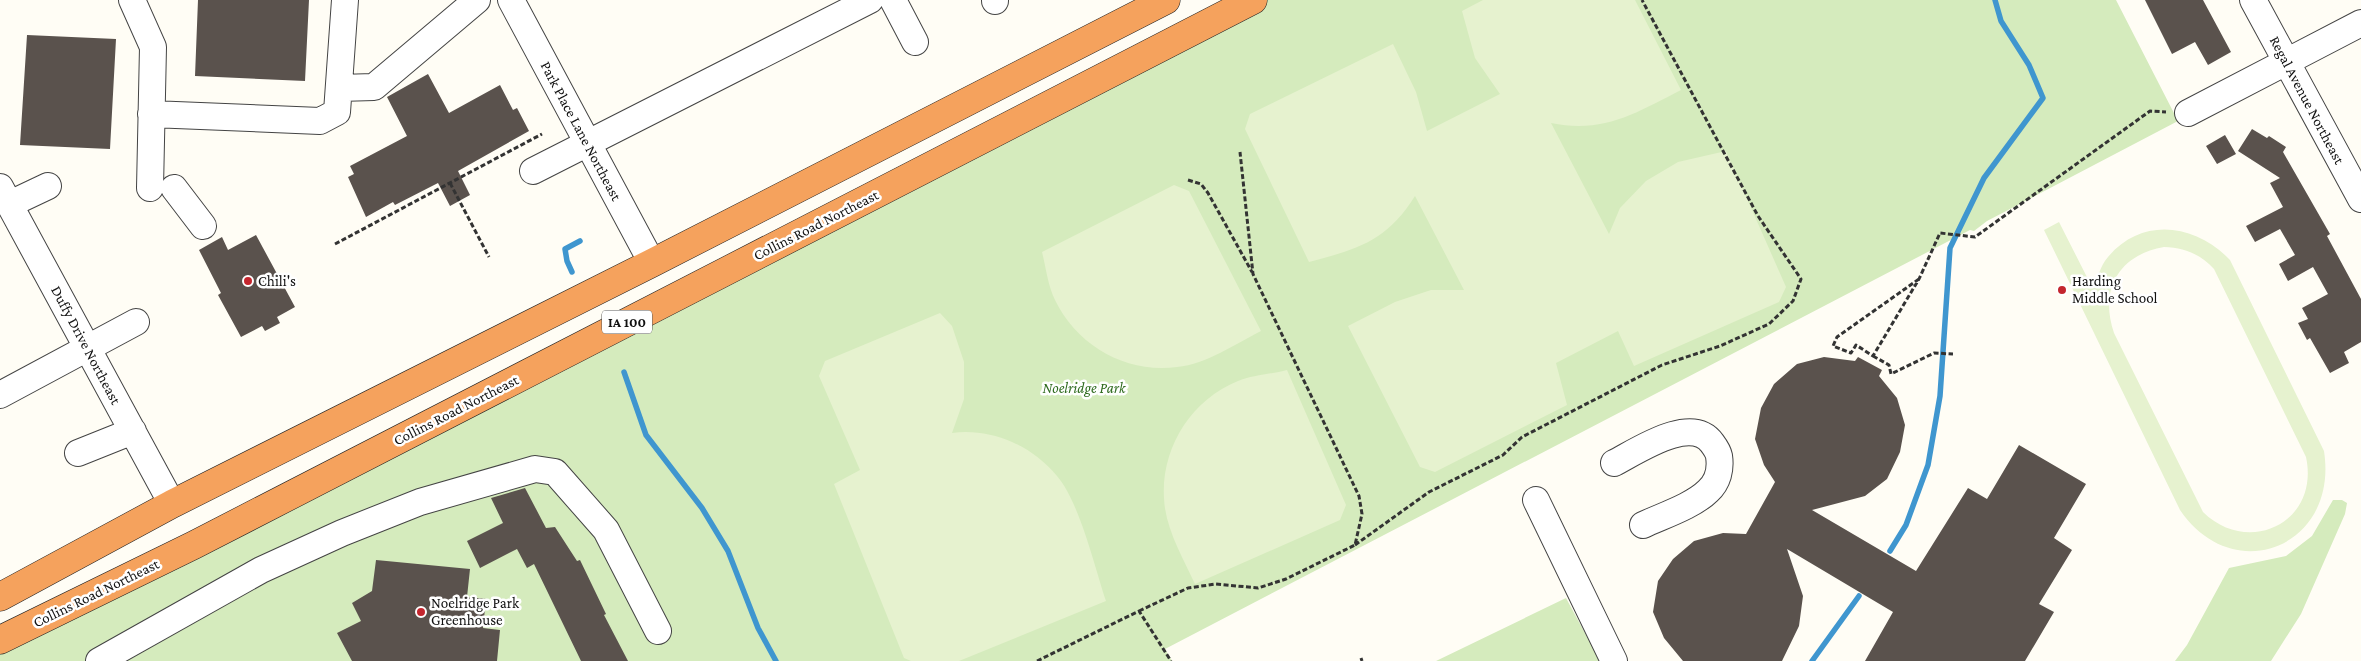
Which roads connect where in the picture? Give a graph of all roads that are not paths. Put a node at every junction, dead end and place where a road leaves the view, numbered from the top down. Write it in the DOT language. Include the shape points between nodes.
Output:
graph roads {
  1 [pos="132,0"];
  2 [pos="345,0"];
  3 [pos="477,0"];
  4 [pos="510,0"];
  5 [pos="870,0"];
  6 [pos="893,0"];
  7 [pos="1166,0"];
  8 [pos="1253,0"];
  9 [pos="2253,0"];
  10 [pos="2361,23"];
  11 [pos="915,42"];
  12 [pos="2287,62"];
  13 [pos="339,88"];
  14 [pos="2188,113"];
  15 [pos="151,114"];
  16 [pos="587,143"];
  17 [pos="533,171"];
  18 [pos="48,186"];
  19 [pos="5,196"];
  20 [pos="2361,199"];
  21 [pos="204,226"];
  22 [pos="652,263"];
  23 [pos="136,322"];
  24 [pos="87,348"];
  25 [pos="0,395"];
  26 [pos="133,431"];
  27 [pos="380,450"];
  28 [pos="78,453"];
  29 [pos="1614,463"];
  30 [pos="1536,500"];
  31 [pos="172,504"];
  32 [pos="1643,525"];
  33 [pos="0,597"];
  34 [pos="658,631"];
  35 [pos="0,640"];
  36 [pos="99,661"];
  37 [pos="1614,661"];
  1 -- 15 [label="street" via="153,46"];
  2 -- 13 [label="street"];
  3 -- 13 [label="street" via="374,87"];
  4 -- 16 [label="street, Park Place Lane Northeast"];
  5 -- 16 [label="street"];
  6 -- 11 [label="street"];
  7 -- 22 [label="highway, IA 100"];
  8 -- 27 [label="highway, Collins Road Northeast / IA 100"];
  9 -- 12 [label="street, Regal Avenue Northeast"];
  10 -- 12 [label="street"];
  12 -- 14 [label="street"];
  12 -- 20 [label="street, Regal Avenue Northeast"];
  13 -- 15 [label="street" via="337,112 320,121"];
  15 -- 21 [label="street" via="162,188"];
  16 -- 17 [label="street"];
  16 -- 22 [label="street, Park Place Lane Northeast"];
  18 -- 19 [label="street"];
  19 -- 24 [label="street, Duffy Drive Northeast"];
  22 -- 27 [label="highway, Collins Road Northeast" via="646,291 433,404"];
  22 -- 31 [label="highway, IA 100"];
  23 -- 24 [label="street"];
  24 -- 25 [label="street"];
  24 -- 26 [label="street, Duffy Drive Northeast"];
  26 -- 28 [label="street"];
  26 -- 31 [label="street, Duffy Drive Northeast"];
  27 -- 35 [label="highway, Collins Road Northeast / IA 100"];
  29 -- 32 [label="street" via="1680,432 1696,433 1709,439 1719,453 1720,467 1708,492"];
  30 -- 37 [label="street"];
  31 -- 33 [label="highway, IA 100"];
  34 -- 36 [label="street" via="606,530 555,472 535,469 420,502 342,533 261,570"];
}
